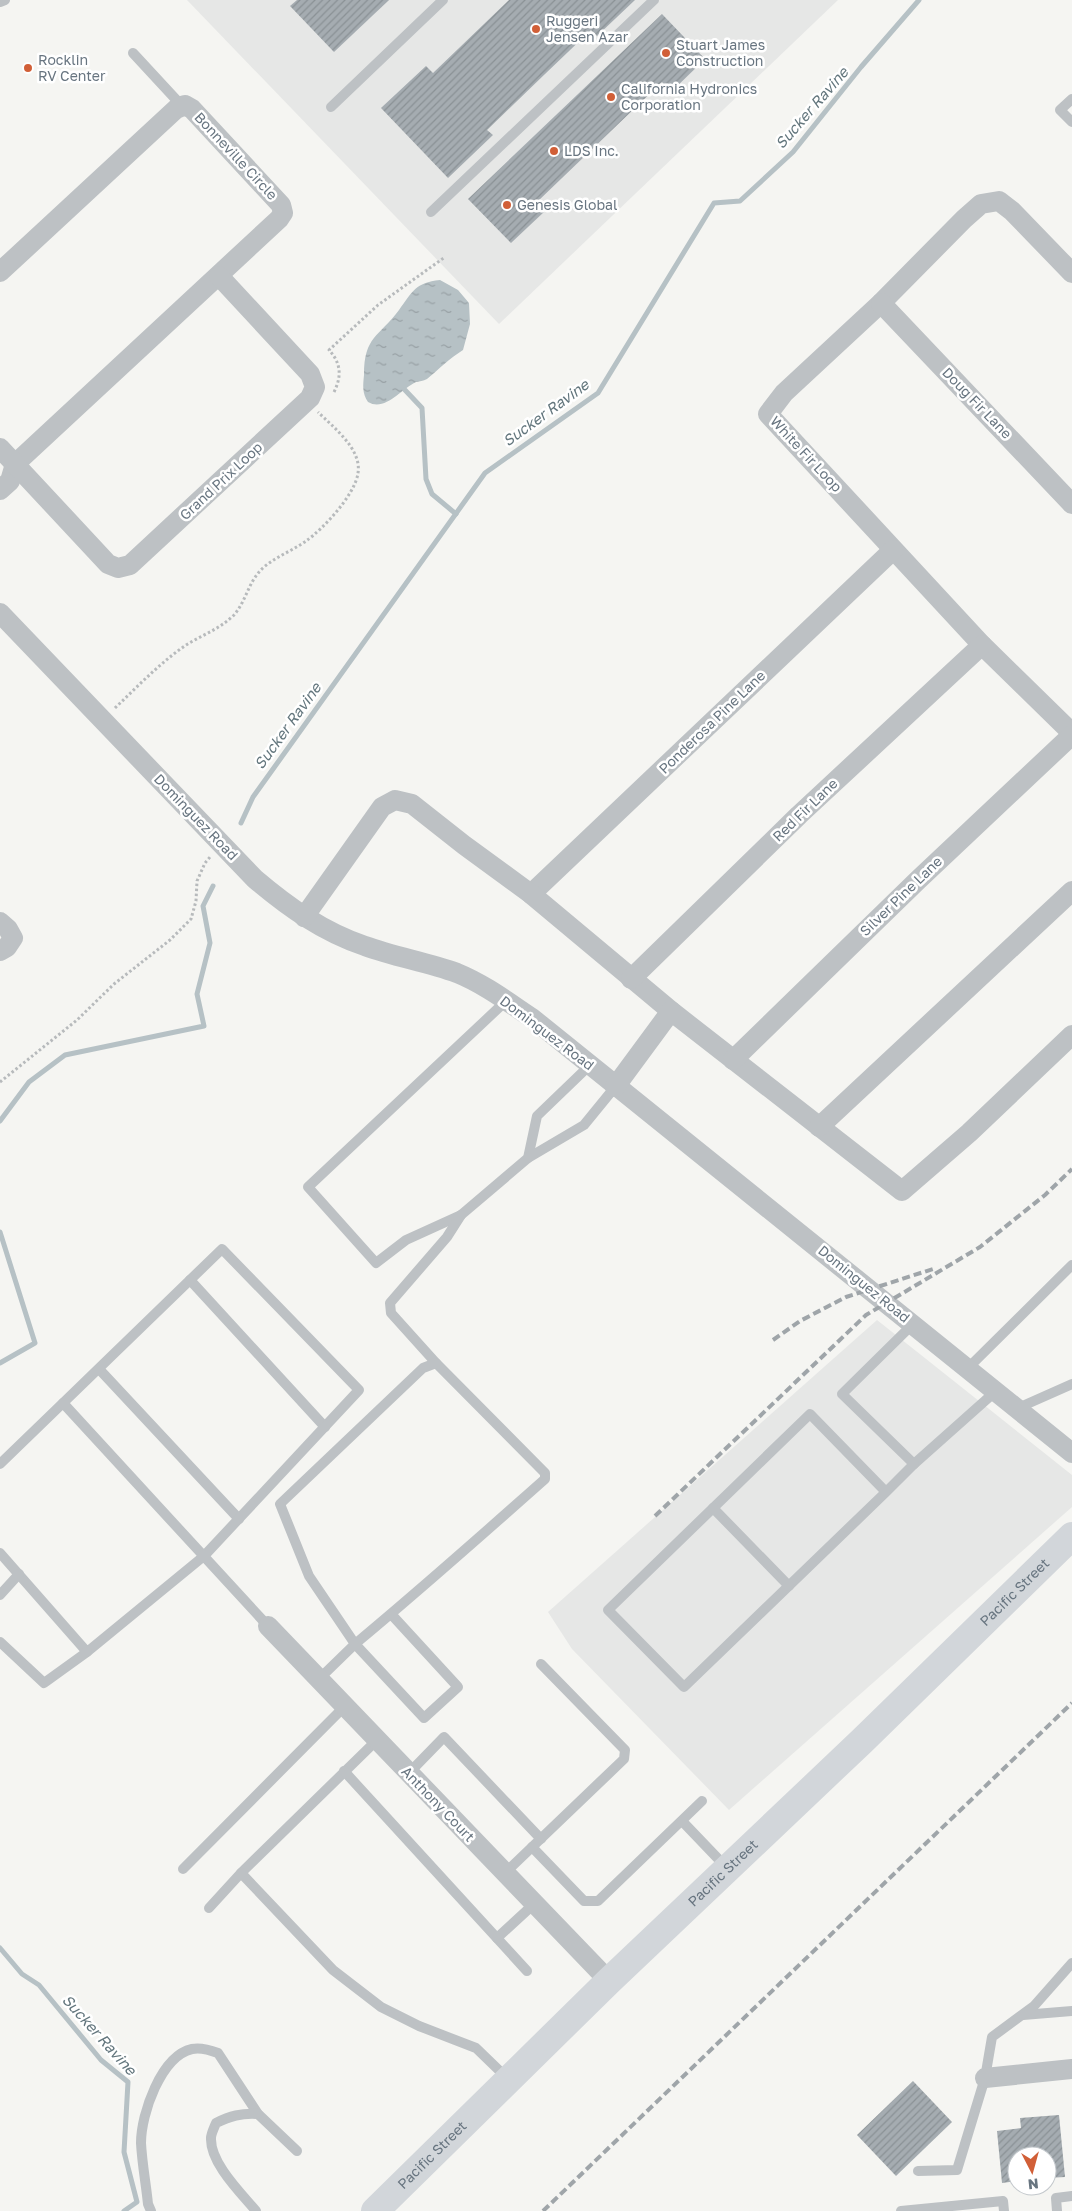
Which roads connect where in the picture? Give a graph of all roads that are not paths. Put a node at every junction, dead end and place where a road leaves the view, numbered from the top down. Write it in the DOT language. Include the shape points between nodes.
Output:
graph roads {
  1 [pos="5,0"];
  2 [pos="443,0"];
  3 [pos="654,0"];
  4 [pos="0,2"];
  5 [pos="133,54"];
  6 [pos="1072,99"];
  7 [pos="182,106"];
  8 [pos="331,107"];
  9 [pos="1072,122"];
  10 [pos="432,212"];
  11 [pos="0,272"];
  12 [pos="1072,273"];
  13 [pos="218,276"];
  14 [pos="882,303"];
  15 [pos="0,448"];
  16 [pos="8,466"];
  17 [pos="0,490"];
  18 [pos="1072,504"];
  19 [pos="893,550"];
  20 [pos="0,613"];
  21 [pos="982,645"];
  22 [pos="1072,734"];
  23 [pos="1072,890"];
  24 [pos="531,894"];
  25 [pos="304,917"];
  26 [pos="0,922"];
  27 [pos="0,951"];
  28 [pos="631,979"];
  29 [pos="507,1000"];
  30 [pos="670,1011"];
  31 [pos="1072,1035"];
  32 [pos="733,1060"];
  33 [pos="590,1065"];
  34 [pos="615,1087"];
  35 [pos="819,1127"];
  36 [pos="528,1158"];
  37 [pos="461,1215"];
  38 [pos="1072,1265"];
  39 [pos="190,1280"];
  40 [pos="913,1324"];
  41 [pos="436,1362"];
  42 [pos="968,1368"];
  43 [pos="99,1369"];
  44 [pos="1072,1384"];
  45 [pos="996,1391"];
  46 [pos="63,1403"];
  47 [pos="1018,1408"];
  48 [pos="325,1427"];
  49 [pos="1072,1453"];
  50 [pos="0,1464"];
  51 [pos="914,1464"];
  52 [pos="886,1492"];
  53 [pos="713,1508"];
  54 [pos="239,1519"];
  55 [pos="1072,1536"];
  56 [pos="0,1553"];
  57 [pos="204,1556"];
  58 [pos="19,1574"];
  59 [pos="789,1586"];
  60 [pos="0,1595"];
  61 [pos="391,1614"];
  62 [pos="268,1626"];
  63 [pos="0,1642"];
  64 [pos="355,1644"];
  65 [pos="87,1652"];
  66 [pos="541,1664"];
  67 [pos="319,1678"];
  68 [pos="345,1706"];
  69 [pos="377,1740"];
  70 [pos="344,1771"];
  71 [pos="409,1773"];
  72 [pos="702,1801"];
  73 [pos="682,1821"];
  74 [pos="540,1839"];
  75 [pos="532,1847"];
  76 [pos="728,1868"];
  77 [pos="183,1869"];
  78 [pos="241,1873"];
  79 [pos="505,1873"];
  80 [pos="534,1904"];
  81 [pos="208,1908"];
  82 [pos="497,1938"];
  83 [pos="1072,1963"];
  84 [pos="527,1971"];
  85 [pos="609,1981"];
  86 [pos="1072,2012"];
  87 [pos="1022,2015"];
  88 [pos="1072,2069"];
  89 [pos="985,2078"];
  90 [pos="508,2080"];
  91 [pos="258,2114"];
  92 [pos="296,2151"];
  93 [pos="918,2171"];
  94 [pos="1072,2196"];
  95 [pos="151,2211"];
  96 [pos="256,2211"];
  97 [pos="375,2211"];
  98 [pos="901,2211"];
  99 [pos="1004,2211"];
  100 [pos="1057,2211"];
  1 -- 4 [label="lane"];
  2 -- 8 [label="lane"];
  3 -- 10 [label="lane"];
  5 -- 7 [label="lane"];
  6 -- 9 [label="lane" via="1060,110"];
  7 -- 11 [label="street, Bonneville Circle"];
  7 -- 13 [label="street, Bonneville Circle" via="192,109 281,205 283,213"];
  12 -- 14 [label="street, White Fir Loop" via="999,201 982,204 964,219"];
  13 -- 16 [label="street, Bonneville Circle"];
  13 -- 16 [label="street, Grand Prix Loop" via="310,374 315,387 310,398 282,425 130,565 118,568 108,564"];
  14 -- 18 [label="street, Doug Fir Lane"];
  14 -- 19 [label="street, White Fir Loop" via="784,393 768,414"];
  15 -- 16 [label="street"];
  16 -- 17 [label="street, Bonneville Circle" via="10,482"];
  19 -- 21 [label="street, White Fir Loop"];
  19 -- 24 [label="street, Ponderosa Pine Lane"];
  20 -- 25 [label="street, Dominguez Road" via="255,879"];
  21 -- 22 [label="street, White Fir Loop"];
  21 -- 28 [label="street, Red Fir Lane" via="799,815"];
  22 -- 32 [label="street, Silver Pine Lane"];
  23 -- 35 [label="street"];
  24 -- 25 [label="street" via="412,804 395,800 382,807"];
  24 -- 28 [label="street"];
  25 -- 29 [label="street, Dominguez Road" via="364,946 458,974"];
  26 -- 27 [label="street" via="13,938"];
  28 -- 30 [label="street"];
  29 -- 33 [label="street, Dominguez Road"];
  29 -- 37 [label="lane" via="308,1186 376,1263 406,1240"];
  30 -- 32 [label="street"];
  30 -- 34 [label="street"];
  31 -- 35 [label="street" via="969,1133 902,1191"];
  32 -- 35 [label="street"];
  33 -- 34 [label="street, Dominguez Road"];
  33 -- 36 [label="lane" via="537,1116"];
  34 -- 36 [label="lane" via="584,1125"];
  34 -- 40 [label="street, Dominguez Road"];
  36 -- 37 [label="lane"];
  37 -- 41 [label="lane" via="447,1237 390,1303 391,1313"];
  38 -- 42 [label="lane"];
  39 -- 43 [label="lane"];
  39 -- 48 [label="lane"];
  39 -- 48 [label="lane" via="222,1249 359,1390"];
  40 -- 42 [label="street, Dominguez Road"];
  40 -- 51 [label="lane" via="842,1394"];
  41 -- 61 [label="lane" via="544,1473 545,1479"];
  41 -- 64 [label="lane" via="423,1368 280,1504 309,1576"];
  42 -- 45 [label="street, Dominguez Road"];
  43 -- 46 [label="lane"];
  43 -- 54 [label="lane"];
  44 -- 47 [label="lane"];
  45 -- 47 [label="street, Dominguez Road"];
  45 -- 51 [label="lane"];
  46 -- 50 [label="lane"];
  46 -- 57 [label="lane"];
  47 -- 49 [label="street, Dominguez Road"];
  48 -- 54 [label="lane"];
  51 -- 52 [label="lane"];
  52 -- 53 [label="lane" via="810,1414"];
  52 -- 59 [label="lane"];
  53 -- 59 [label="lane"];
  53 -- 59 [label="lane" via="608,1610 684,1687"];
  54 -- 57 [label="lane"];
  55 -- 76 [label="main road, Pacific Street"];
  56 -- 58 [label="lane"];
  57 -- 62 [label="lane"];
  57 -- 65 [label="lane"];
  58 -- 60 [label="lane"];
  58 -- 65 [label="lane"];
  61 -- 64 [label="lane"];
  61 -- 64 [label="lane" via="458,1687 424,1718"];
  62 -- 67 [label="street, Anthony Court"];
  63 -- 65 [label="lane" via="44,1683"];
  64 -- 67 [label="lane"];
  66 -- 74 [label="lane" via="625,1750 624,1759"];
  67 -- 68 [label="street, Anthony Court"];
  68 -- 69 [label="street, Anthony Court"];
  68 -- 77 [label="lane"];
  69 -- 70 [label="lane"];
  69 -- 71 [label="street, Anthony Court"];
  70 -- 78 [label="lane"];
  70 -- 82 [label="lane"];
  71 -- 74 [label="lane" via="444,1737"];
  71 -- 79 [label="street, Anthony Court"];
  72 -- 73 [label="lane"];
  73 -- 75 [label="lane" via="598,1901 584,1901"];
  73 -- 76 [label="lane"];
  74 -- 75 [label="lane"];
  75 -- 79 [label="lane"];
  76 -- 85 [label="main road, Pacific Street"];
  78 -- 81 [label="lane"];
  78 -- 90 [label="lane" via="340,1975 381,2007 476,2048"];
  79 -- 80 [label="street, Anthony Court"];
  80 -- 82 [label="lane"];
  80 -- 85 [label="street, Anthony Court"];
  82 -- 84 [label="lane"];
  83 -- 87 [label="lane"];
  85 -- 90 [label="main road, Pacific Street"];
  86 -- 87 [label="lane"];
  87 -- 89 [label="lane" via="992,2037"];
  88 -- 89 [label="street"];
  89 -- 93 [label="lane" via="957,2170"];
  90 -- 97 [label="main road, Pacific Street"];
  91 -- 92 [label="lane"];
  91 -- 95 [label="lane" via="218,2053 192,2049 178,2056 162,2074 149,2100 145,2117 141,2141"];
  91 -- 96 [label="lane" via="229,2116 216,2123 211,2137 213,2151 224,2172"];
  94 -- 100 [label="lane" via="1056,2198"];
  98 -- 99 [label="lane" via="1003,2201"];
}
